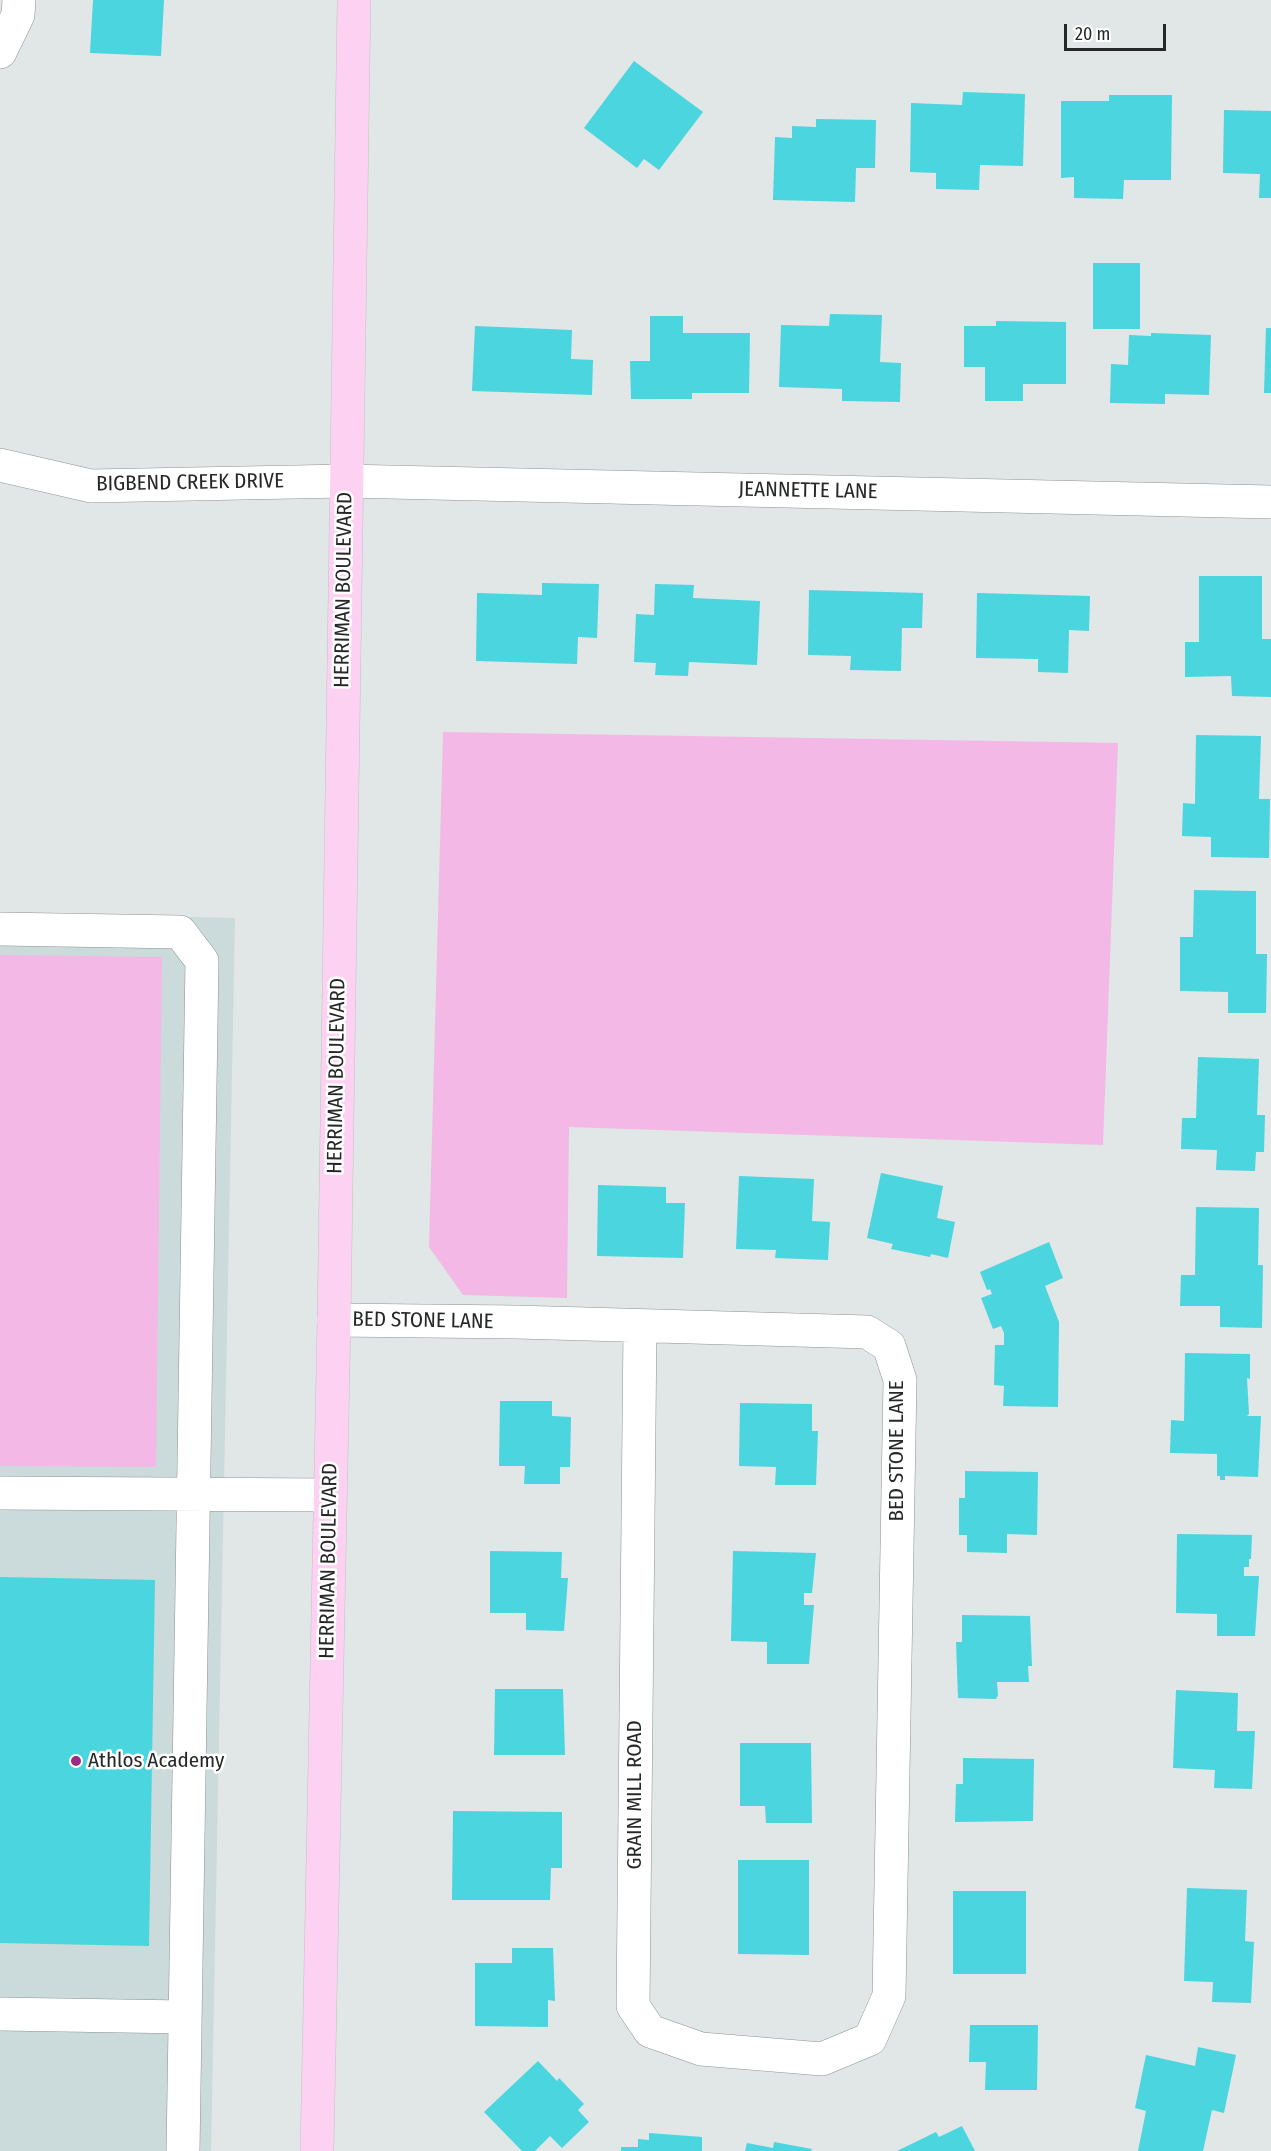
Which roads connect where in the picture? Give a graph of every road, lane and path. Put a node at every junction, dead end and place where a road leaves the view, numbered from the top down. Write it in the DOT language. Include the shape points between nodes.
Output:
graph roads {
  1 [pos="19,0"];
  2 [pos="354,0"];
  3 [pos="0,52"];
  4 [pos="0,465"];
  5 [pos="345,481"];
  6 [pos="1271,502"];
  7 [pos="0,929"];
  8 [pos="334,1320"];
  9 [pos="640,1326"];
  10 [pos="0,1493"];
  11 [pos="193,1494"];
  12 [pos="330,1495"];
  13 [pos="0,2014"];
  14 [pos="184,2018"];
  15 [pos="870,2039"];
  16 [pos="183,2151"];
  17 [pos="317,2151"];
  1 -- 3 [label="street" via="18,15"];
  2 -- 5 [label="main road, HERRIMAN BOULEVARD"];
  4 -- 5 [label="street, BIGBEND CREEK DRIVE" via="91,486"];
  5 -- 6 [label="street, JEANNETTE LANE"];
  5 -- 8 [label="main road, HERRIMAN BOULEVARD"];
  7 -- 11 [label="street" via="180,932 202,961"];
  8 -- 9 [label="street, BED STONE LANE"];
  8 -- 12 [label="main road, HERRIMAN BOULEVARD"];
  9 -- 15 [label="street, GRAIN MILL ROAD" via="633,2006 650,2031 701,2049 822,2058"];
  9 -- 15 [label="street, BED STONE LANE" via="867,1332 889,1346 900,1380 889,1996"];
  10 -- 11 [label="street"];
  11 -- 12 [label="street"];
  11 -- 14 [label="street"];
  12 -- 17 [label="main road, HERRIMAN BOULEVARD"];
  13 -- 14 [label="street"];
  14 -- 16 [label="street"];
}
